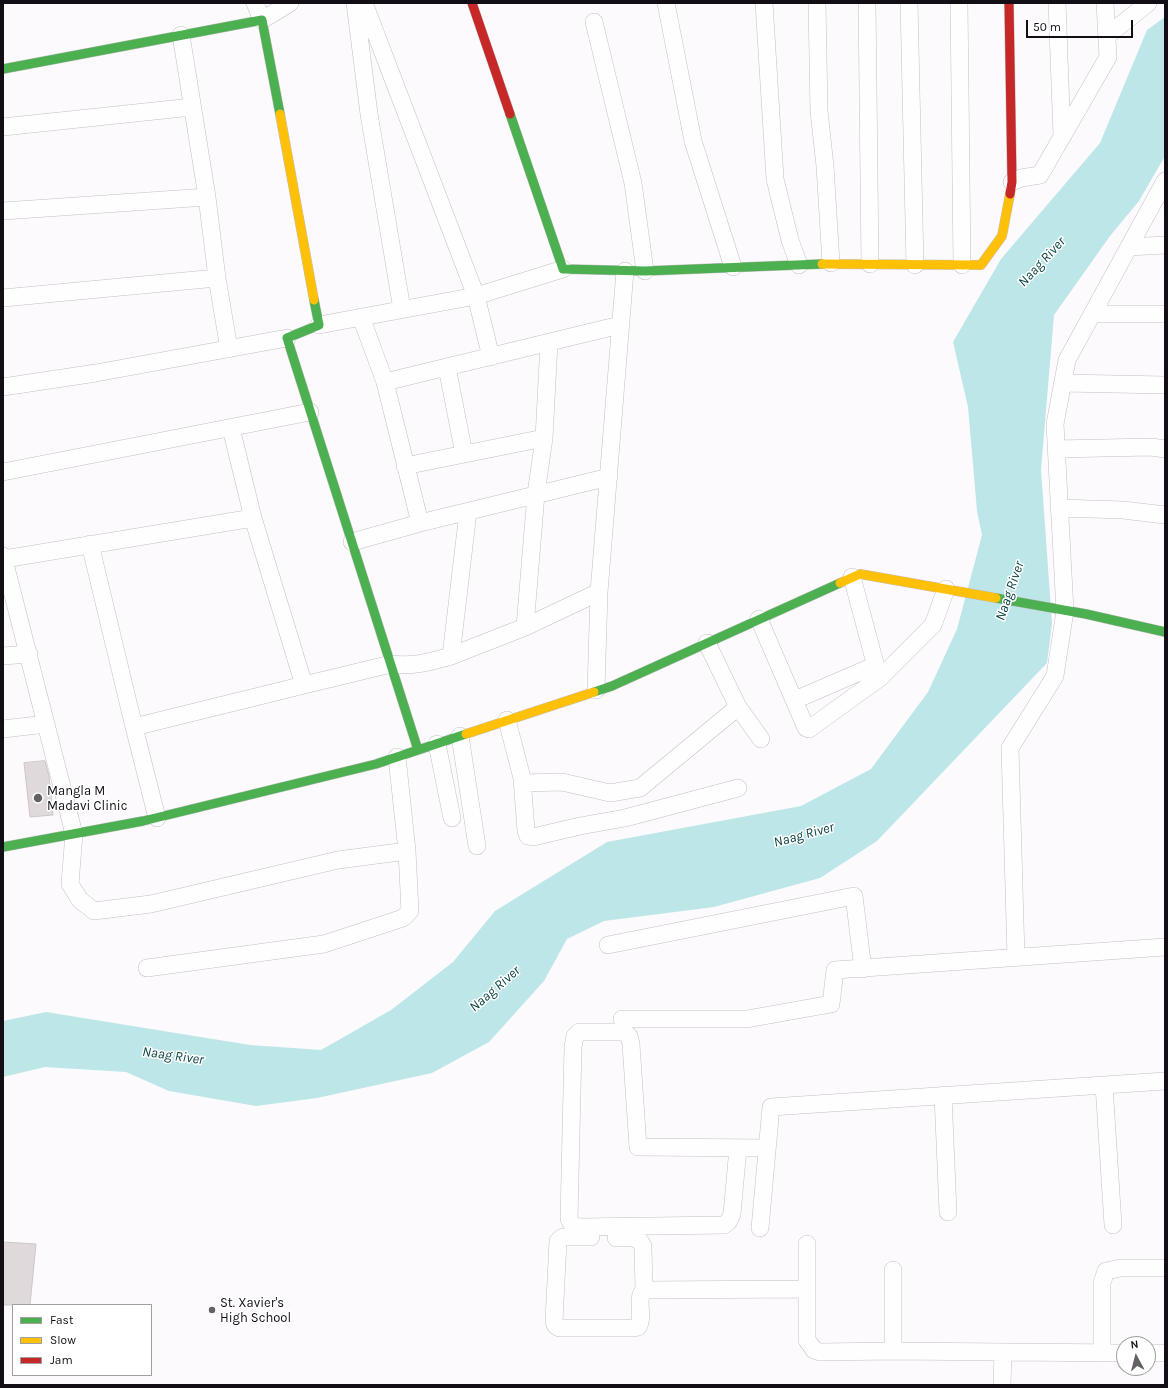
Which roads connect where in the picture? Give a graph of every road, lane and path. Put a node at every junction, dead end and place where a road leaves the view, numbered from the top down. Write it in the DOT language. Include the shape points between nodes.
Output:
graph roads {
  1 [pos="255,3"];
  2 [pos="290,3"];
  3 [pos="355,3"];
  4 [pos="364,3"];
  5 [pos="472,3"];
  6 [pos="666,3"];
  7 [pos="764,3"];
  8 [pos="817,3"];
  9 [pos="867,3"];
  10 [pos="909,3"];
  11 [pos="959,3"];
  12 [pos="1009,3"];
  13 [pos="1057,3"];
  14 [pos="1105,3"];
  15 [pos="1148,3"];
  16 [pos="262,20"];
  17 [pos="594,22"];
  18 [pos="181,35"];
  19 [pos="1108,35"];
  20 [pos="3,69"];
  21 [pos="192,107"];
  22 [pos="3,127"];
  23 [pos="1062,136"];
  24 [pos="1165,181"];
  25 [pos="1012,182"];
  26 [pos="207,197"];
  27 [pos="3,211"];
  28 [pos="1165,245"];
  29 [pos="1129,247"];
  30 [pos="831,263"];
  31 [pos="870,264"];
  32 [pos="799,265"];
  33 [pos="915,265"];
  34 [pos="962,265"];
  35 [pos="733,267"];
  36 [pos="563,269"];
  37 [pos="625,271"];
  38 [pos="645,271"];
  39 [pos="217,278"];
  40 [pos="476,296"];
  41 [pos="3,298"];
  42 [pos="402,309"];
  43 [pos="1092,314"];
  44 [pos="1165,314"];
  45 [pos="361,317"];
  46 [pos="319,324"];
  47 [pos="620,325"];
  48 [pos="287,338"];
  49 [pos="549,343"];
  50 [pos="229,348"];
  51 [pos="491,357"];
  52 [pos="447,367"];
  53 [pos="384,382"];
  54 [pos="1063,383"];
  55 [pos="1165,386"];
  56 [pos="3,387"];
  57 [pos="310,412"];
  58 [pos="232,428"];
  59 [pos="544,438"];
  60 [pos="1056,449"];
  61 [pos="1165,449"];
  62 [pos="464,454"];
  63 [pos="405,466"];
  64 [pos="3,472"];
  65 [pos="609,477"];
  66 [pos="536,494"];
  67 [pos="1059,508"];
  68 [pos="468,512"];
  69 [pos="1165,515"];
  70 [pos="253,518"];
  71 [pos="420,523"];
  72 [pos="352,542"];
  73 [pos="90,544"];
  74 [pos="3,558"];
  75 [pos="852,577"];
  76 [pos="949,590"];
  77 [pos="599,592"];
  78 [pos="1065,611"];
  79 [pos="759,619"];
  80 [pos="525,627"];
  81 [pos="1165,632"];
  82 [pos="707,643"];
  83 [pos="29,654"];
  84 [pos="3,656"];
  85 [pos="451,656"];
  86 [pos="391,664"];
  87 [pos="878,671"];
  88 [pos="304,685"];
  89 [pos="596,690"];
  90 [pos="795,700"];
  91 [pos="738,707"];
  92 [pos="507,720"];
  93 [pos="46,724"];
  94 [pos="134,727"];
  95 [pos="3,728"];
  96 [pos="460,736"];
  97 [pos="761,739"];
  98 [pos="437,744"];
  99 [pos="418,750"];
  100 [pos="397,757"];
  101 [pos="523,783"];
  102 [pos="738,788"];
  103 [pos="158,818"];
  104 [pos="452,818"];
  105 [pos="74,834"];
  106 [pos="477,846"];
  107 [pos="3,847"];
  108 [pos="407,851"];
  109 [pos="608,945"];
  110 [pos="1165,947"];
  111 [pos="1016,957"];
  112 [pos="147,968"];
  113 [pos="862,969"];
  114 [pos="622,1018"];
  115 [pos="1165,1081"];
  116 [pos="1104,1085"];
  117 [pos="943,1096"];
  118 [pos="738,1148"];
  119 [pos="767,1148"];
  120 [pos="948,1212"];
  121 [pos="1113,1225"];
  122 [pos="760,1228"];
  123 [pos="807,1244"];
  124 [pos="1165,1268"];
  125 [pos="893,1270"];
  126 [pos="807,1289"];
  127 [pos="644,1290"];
  128 [pos="893,1351"];
  129 [pos="1003,1352"];
  130 [pos="1102,1352"];
  131 [pos="1116,1353"];
  132 [pos="1002,1385"];
  1 -- 16 [label="street"];
  2 -- 16 [label="street"];
  3 -- 42 [label="street" via="369,114"];
  4 -- 40 [label="street"];
  5 -- 36 [label="street"];
  6 -- 35 [label="street" via="694,141"];
  7 -- 32 [label="street" via="775,179"];
  8 -- 30 [label="street" via="819,111"];
  9 -- 31 [label="street"];
  10 -- 33 [label="street"];
  11 -- 34 [label="street"];
  12 -- 25 [label="street"];
  13 -- 23 [label="street"];
  14 -- 19 [label="street"];
  15 -- 19 [label="street"];
  16 -- 18 [label="street"];
  16 -- 46 [label="street"];
  17 -- 38 [label="street" via="632,183"];
  18 -- 20 [label="street"];
  18 -- 21 [label="street"];
  19 -- 23 [label="street" via="1108,57"];
  21 -- 22 [label="street"];
  21 -- 26 [label="street"];
  23 -- 25 [label="street" via="1040,175"];
  24 -- 29 [label="street"];
  25 -- 34 [label="street" via="1002,236 981,265"];
  26 -- 27 [label="street"];
  26 -- 39 [label="street"];
  28 -- 29 [label="street"];
  29 -- 43 [label="street"];
  30 -- 31 [label="street"];
  30 -- 32 [label="street"];
  31 -- 33 [label="street"];
  32 -- 35 [label="street"];
  33 -- 34 [label="street"];
  35 -- 38 [label="street"];
  36 -- 37 [label="street"];
  36 -- 40 [label="street"];
  37 -- 38 [label="street"];
  37 -- 47 [label="street"];
  39 -- 41 [label="street"];
  39 -- 50 [label="street"];
  40 -- 42 [label="street"];
  40 -- 51 [label="street"];
  42 -- 45 [label="street"];
  43 -- 44 [label="street"];
  43 -- 54 [label="street" via="1067,360"];
  45 -- 46 [label="street"];
  45 -- 53 [label="street"];
  46 -- 48 [label="street"];
  47 -- 49 [label="street"];
  47 -- 65 [label="street"];
  48 -- 50 [label="street"];
  48 -- 57 [label="street"];
  49 -- 51 [label="street"];
  49 -- 59 [label="street"];
  50 -- 56 [label="street" via="96,373"];
  51 -- 52 [label="street"];
  52 -- 53 [label="street"];
  52 -- 62 [label="street"];
  53 -- 63 [label="street"];
  54 -- 55 [label="street"];
  54 -- 60 [label="street" via="1055,424"];
  57 -- 58 [label="street"];
  57 -- 72 [label="street"];
  58 -- 64 [label="street"];
  58 -- 70 [label="street"];
  59 -- 62 [label="street"];
  59 -- 66 [label="street"];
  60 -- 61 [label="street"];
  60 -- 67 [label="street"];
  62 -- 63 [label="street"];
  63 -- 71 [label="street"];
  65 -- 66 [label="street"];
  65 -- 77 [label="street"];
  66 -- 68 [label="street"];
  66 -- 80 [label="street"];
  67 -- 69 [label="street" via="1123,510"];
  67 -- 78 [label="street"];
  68 -- 71 [label="street"];
  68 -- 85 [label="street"];
  70 -- 73 [label="street"];
  70 -- 88 [label="street"];
  71 -- 72 [label="street"];
  72 -- 86 [label="street"];
  73 -- 74 [label="street"];
  73 -- 94 [label="street"];
  74 -- 83 [label="street"];
  75 -- 76 [label="street" via="860,574"];
  75 -- 79 [label="street"];
  75 -- 87 [label="street"];
  76 -- 78 [label="street"];
  76 -- 87 [label="street" via="933,625"];
  77 -- 80 [label="street"];
  77 -- 89 [label="street"];
  78 -- 81 [label="street"];
  78 -- 111 [label="street" via="1055,676 1010,748"];
  79 -- 82 [label="street"];
  79 -- 90 [label="street"];
  80 -- 85 [label="street"];
  82 -- 89 [label="street" via="612,686"];
  82 -- 91 [label="street"];
  83 -- 84 [label="street"];
  83 -- 93 [label="street"];
  85 -- 86 [label="street" via="425,664"];
  86 -- 88 [label="street"];
  86 -- 99 [label="street"];
  87 -- 90 [label="street"];
  87 -- 90 [label="street" via="809,729 806,728"];
  88 -- 94 [label="street"];
  89 -- 92 [label="street"];
  91 -- 97 [label="street"];
  91 -- 101 [label="street" via="640,788 610,793 562,782"];
  92 -- 96 [label="street"];
  92 -- 101 [label="street"];
  93 -- 95 [label="street"];
  93 -- 105 [label="street"];
  94 -- 103 [label="street"];
  96 -- 98 [label="street"];
  96 -- 106 [label="street"];
  98 -- 99 [label="street"];
  98 -- 104 [label="street"];
  99 -- 100 [label="street"];
  100 -- 103 [label="street"];
  100 -- 108 [label="street"];
  101 -- 102 [label="street" via="526,831 528,836 533,837 625,818"];
  103 -- 105 [label="street"];
  105 -- 107 [label="street"];
  105 -- 108 [label="street" via="70,884 80,900 94,911 151,904 338,860"];
  108 -- 112 [label="street" via="410,911 404,918 324,944"];
  109 -- 113 [label="street" via="854,896"];
  110 -- 111 [label="street"];
  111 -- 113 [label="street"];
  113 -- 114 [label="street" via="835,970 831,1004 747,1019"];
  115 -- 116 [label="street"];
  116 -- 117 [label="street"];
  116 -- 121 [label="street"];
  117 -- 119 [label="street" via="771,1107"];
  117 -- 120 [label="street"];
  118 -- 118 [label="street" via="638,1147 629,1036 623,1032 579,1032 575,1036 569,1219 573,1226 724,1225 732,1214"];
  118 -- 119 [label="street"];
  119 -- 122 [label="street"];
  123 -- 126 [label="street"];
  124 -- 130 [label="street" via="1121,1268 1106,1271 1102,1283"];
  125 -- 128 [label="street"];
  126 -- 127 [label="street"];
  126 -- 128 [label="street" via="807,1340 814,1350"];
  127 -- 127 [label="street" via="640,1298 638,1327 559,1328 554,1321 558,1241 564,1236 641,1240"];
  128 -- 129 [label="street"];
  129 -- 130 [label="street"];
  129 -- 132 [label="street"];
  130 -- 131 [label="street"];
}
